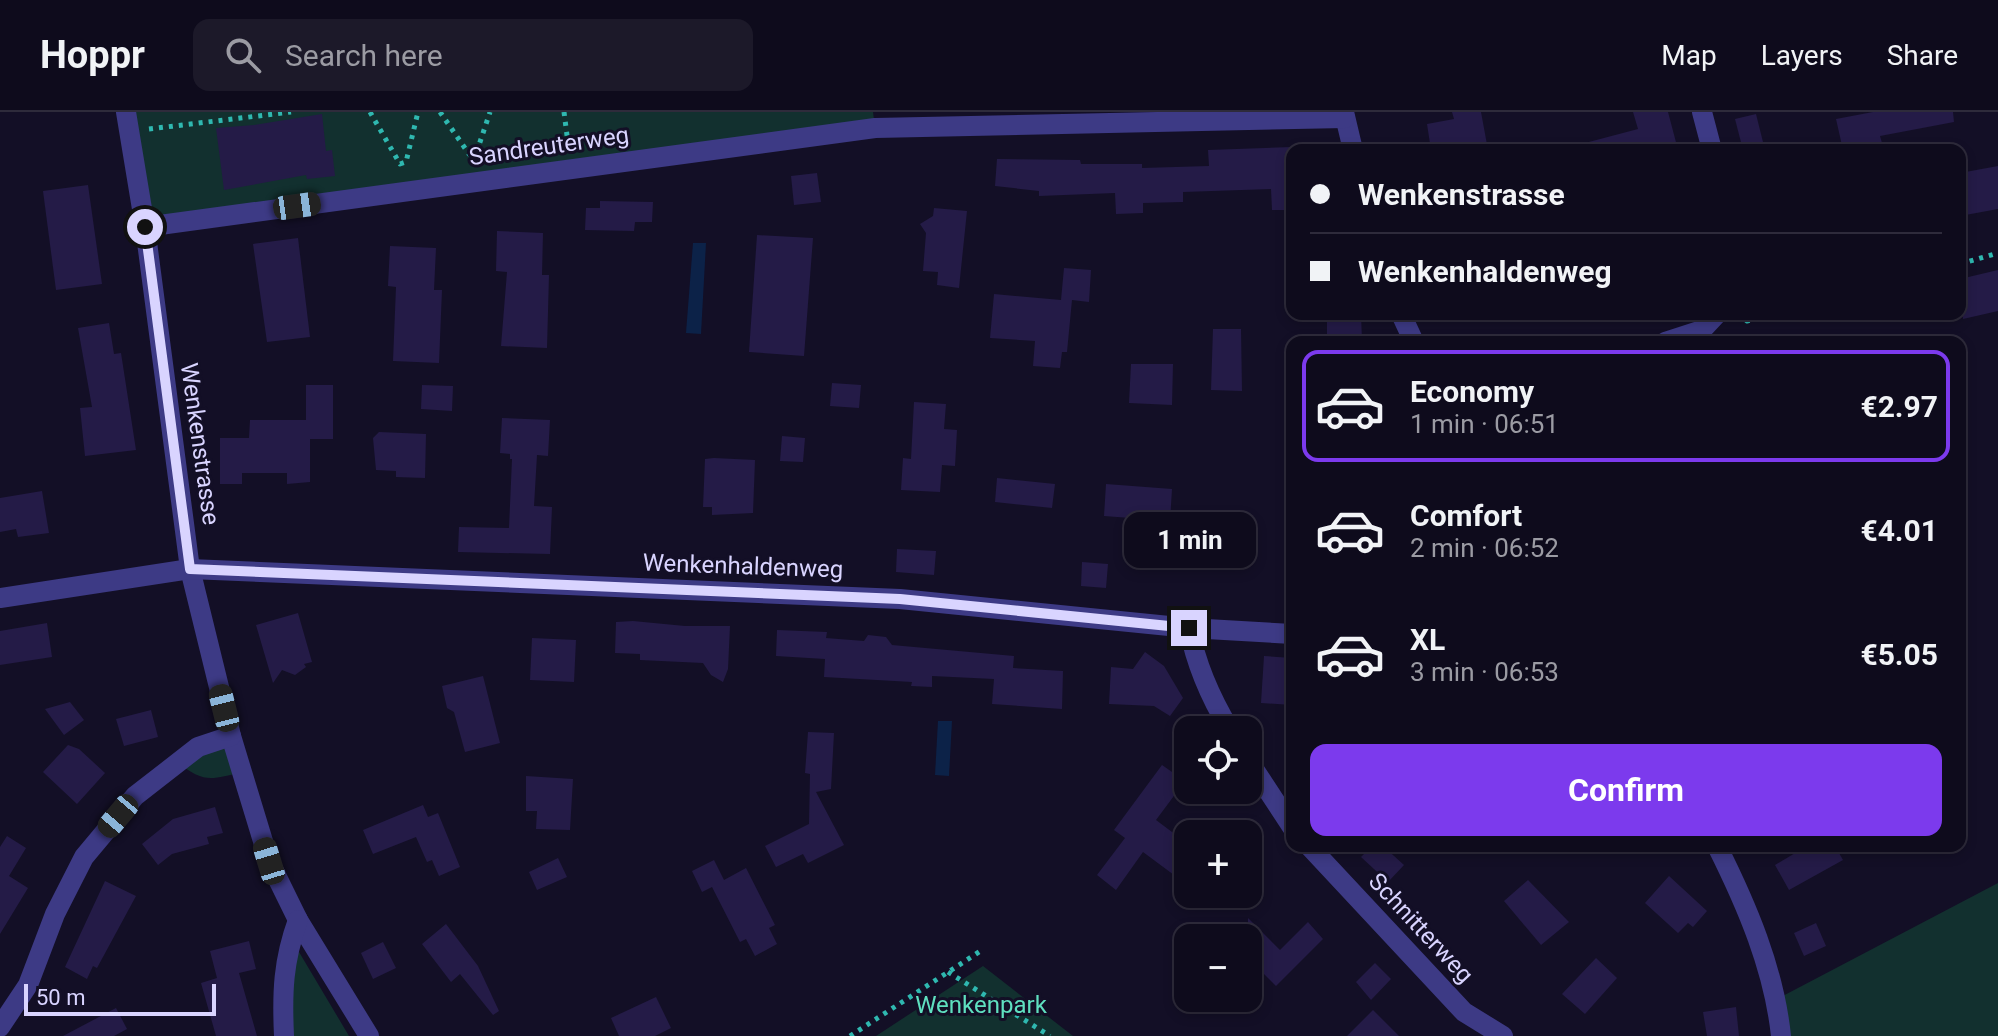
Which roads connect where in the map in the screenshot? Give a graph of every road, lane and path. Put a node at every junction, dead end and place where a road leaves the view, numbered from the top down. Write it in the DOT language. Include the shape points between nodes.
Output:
graph roads {
  1 [pos="291,112"];
  2 [pos="370,112"];
  3 [pos="418,112"];
  4 [pos="440,112"];
  5 [pos="490,112"];
  6 [pos="564,112"];
  7 [pos="1702,112"];
  8 [pos="1345,115"];
  9 [pos="874,120"];
  10 [pos="127,122"];
  11 [pos="1352,144"];
  12 [pos="1710,144"];
  13 [pos="571,169"];
  14 [pos="145,227"];
  15 [pos="1998,253"];
  16 [pos="1966,262"];
  17 [pos="1711,320"];
  18 [pos="1684,336"];
  19 [pos="190,569"];
  20 [pos="0,598"];
  21 [pos="1189,628"];
  22 [pos="1286,634"];
  23 [pos="1222,716"];
  24 [pos="231,736"];
  25 [pos="1262,781"];
  26 [pos="1286,818"];
  27 [pos="1315,852"];
  28 [pos="1720,852"];
  29 [pos="298,920"];
  30 [pos="982,950"];
  31 [pos="948,972"];
  32 [pos="0,1027"];
  33 [pos="284,1036"];
  34 [pos="369,1036"];
  35 [pos="850,1036"];
  36 [pos="1050,1036"];
  37 [pos="1503,1036"];
  38 [pos="1781,1036"];
  1 -- 10 [label="path"];
  2 -- 3 [label="path" via="400,164 406,162"];
  4 -- 5 [label="path" via="469,154 476,154"];
  6 -- 13 [label="path"];
  7 -- 12 [label="street"];
  8 -- 9 [label="street, Sandreuterweg"];
  8 -- 11 [label="street"];
  9 -- 13 [label="street, Sandreuterweg"];
  10 -- 14 [label="street, Wenkenstrasse"];
  13 -- 14 [label="street, Sandreuterweg"];
  14 -- 19 [label="street, Wenkenstrasse"];
  15 -- 16 [label="path"];
  17 -- 18 [label="street" via="1702,330"];
  19 -- 20 [label="street, Wenkenhaldenweg"];
  19 -- 21 [label="street, Wenkenhaldenweg" via="900,599"];
  19 -- 24 [label="street, Wenkenstrasse"];
  21 -- 22 [label="street, Wenkenhaldenweg"];
  21 -- 23 [label="street" via="1195,657"];
  24 -- 29 [label="street, Wenkenstrasse" via="269,861"];
  24 -- 32 [label="street" via="198,747 135,796 84,857 28,985"];
  25 -- 26 [label="street"];
  27 -- 37 [label="street, Schnitterweg" via="1464,1012"];
  28 -- 38 [label="street" via="1743,899 1772,985"];
  29 -- 33 [label="street" via="282,991"];
  29 -- 34 [label="street, Wenkenstrasse"];
  30 -- 31 [label="path"];
  31 -- 35 [label="path"];
  31 -- 36 [label="path"];
}
